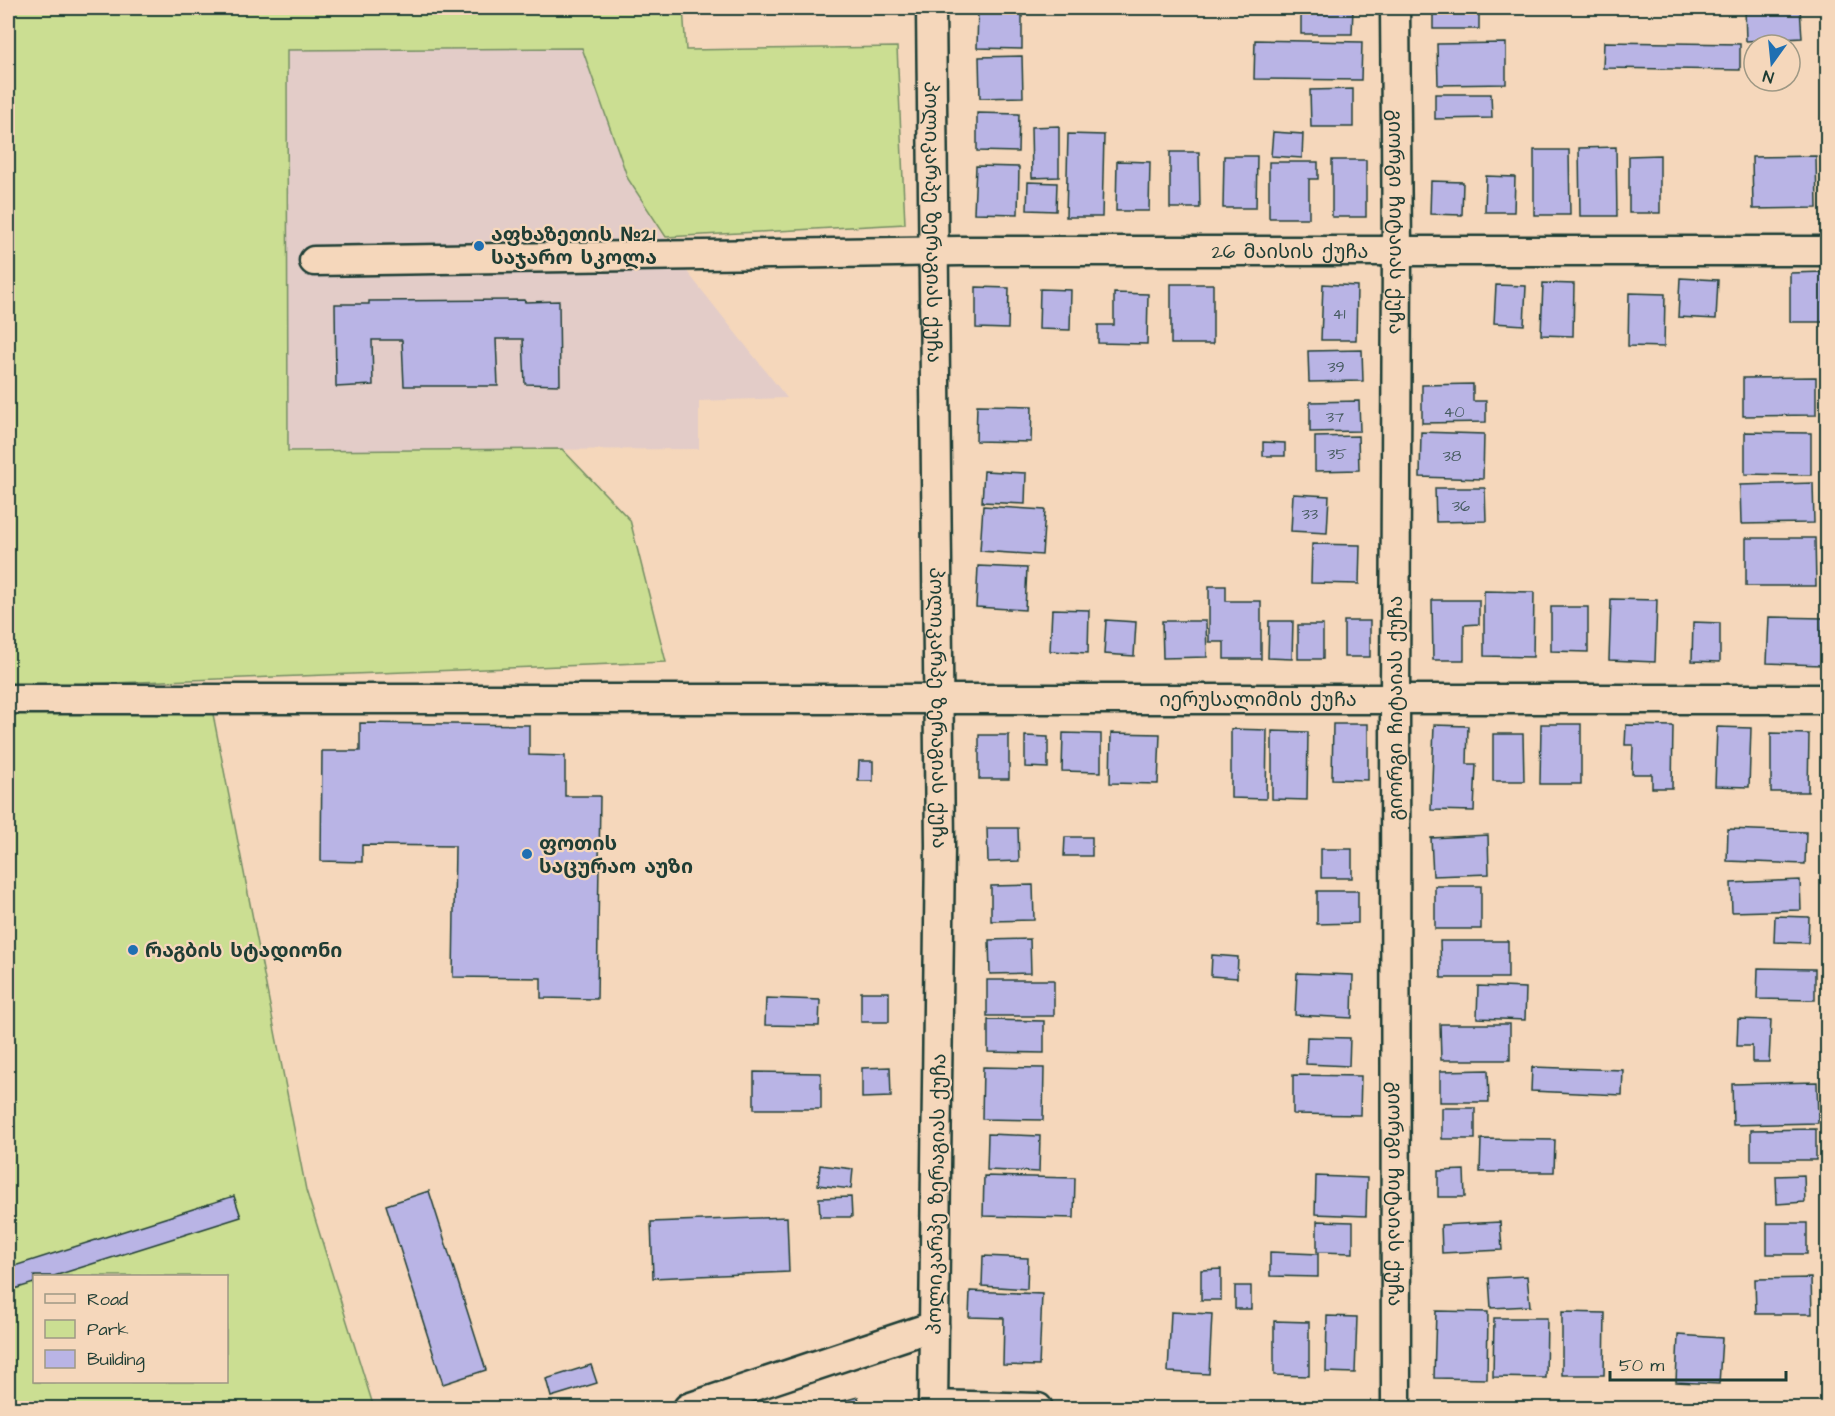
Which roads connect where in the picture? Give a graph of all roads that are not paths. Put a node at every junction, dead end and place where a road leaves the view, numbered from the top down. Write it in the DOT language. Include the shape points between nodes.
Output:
graph roads {
  1 [pos="931,8"];
  2 [pos="1395,8"];
  3 [pos="934,251"];
  4 [pos="1397,251"];
  5 [pos="1827,251"];
  6 [pos="314,261"];
  7 [pos="8,699"];
  8 [pos="938,699"];
  9 [pos="1395,699"];
  10 [pos="1827,699"];
  11 [pos="934,1326"];
  12 [pos="933,1407"];
  13 [pos="688,1408"];
  14 [pos="1038,1408"];
  15 [pos="1396,1408"];
  1 -- 3 [label="street, პოლიკარპე ზერაგიას ქუჩა"];
  2 -- 4 [label="street, გიორგი ჩიტაიას ქუჩა"];
  3 -- 4 [label="street, 26 მაისის ქუჩა"];
  3 -- 6 [label="street, 26 მაისის ქუჩა"];
  3 -- 8 [label="street, პოლიკარპე ზერაგიას ქუჩა"];
  4 -- 5 [label="street, 26 მაისის ქუჩა"];
  4 -- 9 [label="street, გიორგი ჩიტაიას ქუჩა"];
  7 -- 8 [label="street, იერუსალიმის ქუჩა"];
  8 -- 9 [label="street, იერუსალიმის ქუჩა"];
  8 -- 11 [label="street, პოლიკარპე ზერაგიას ქუჩა"];
  9 -- 10 [label="street, იერუსალიმის ქუჩა"];
  9 -- 15 [label="street, გიორგი ჩიტაიას ქუჩა"];
  11 -- 12 [label="street, პოლიკარპე ზერაგიას ქუჩა"];
  11 -- 13 [label="street"];
  12 -- 14 [label="street"];
}
